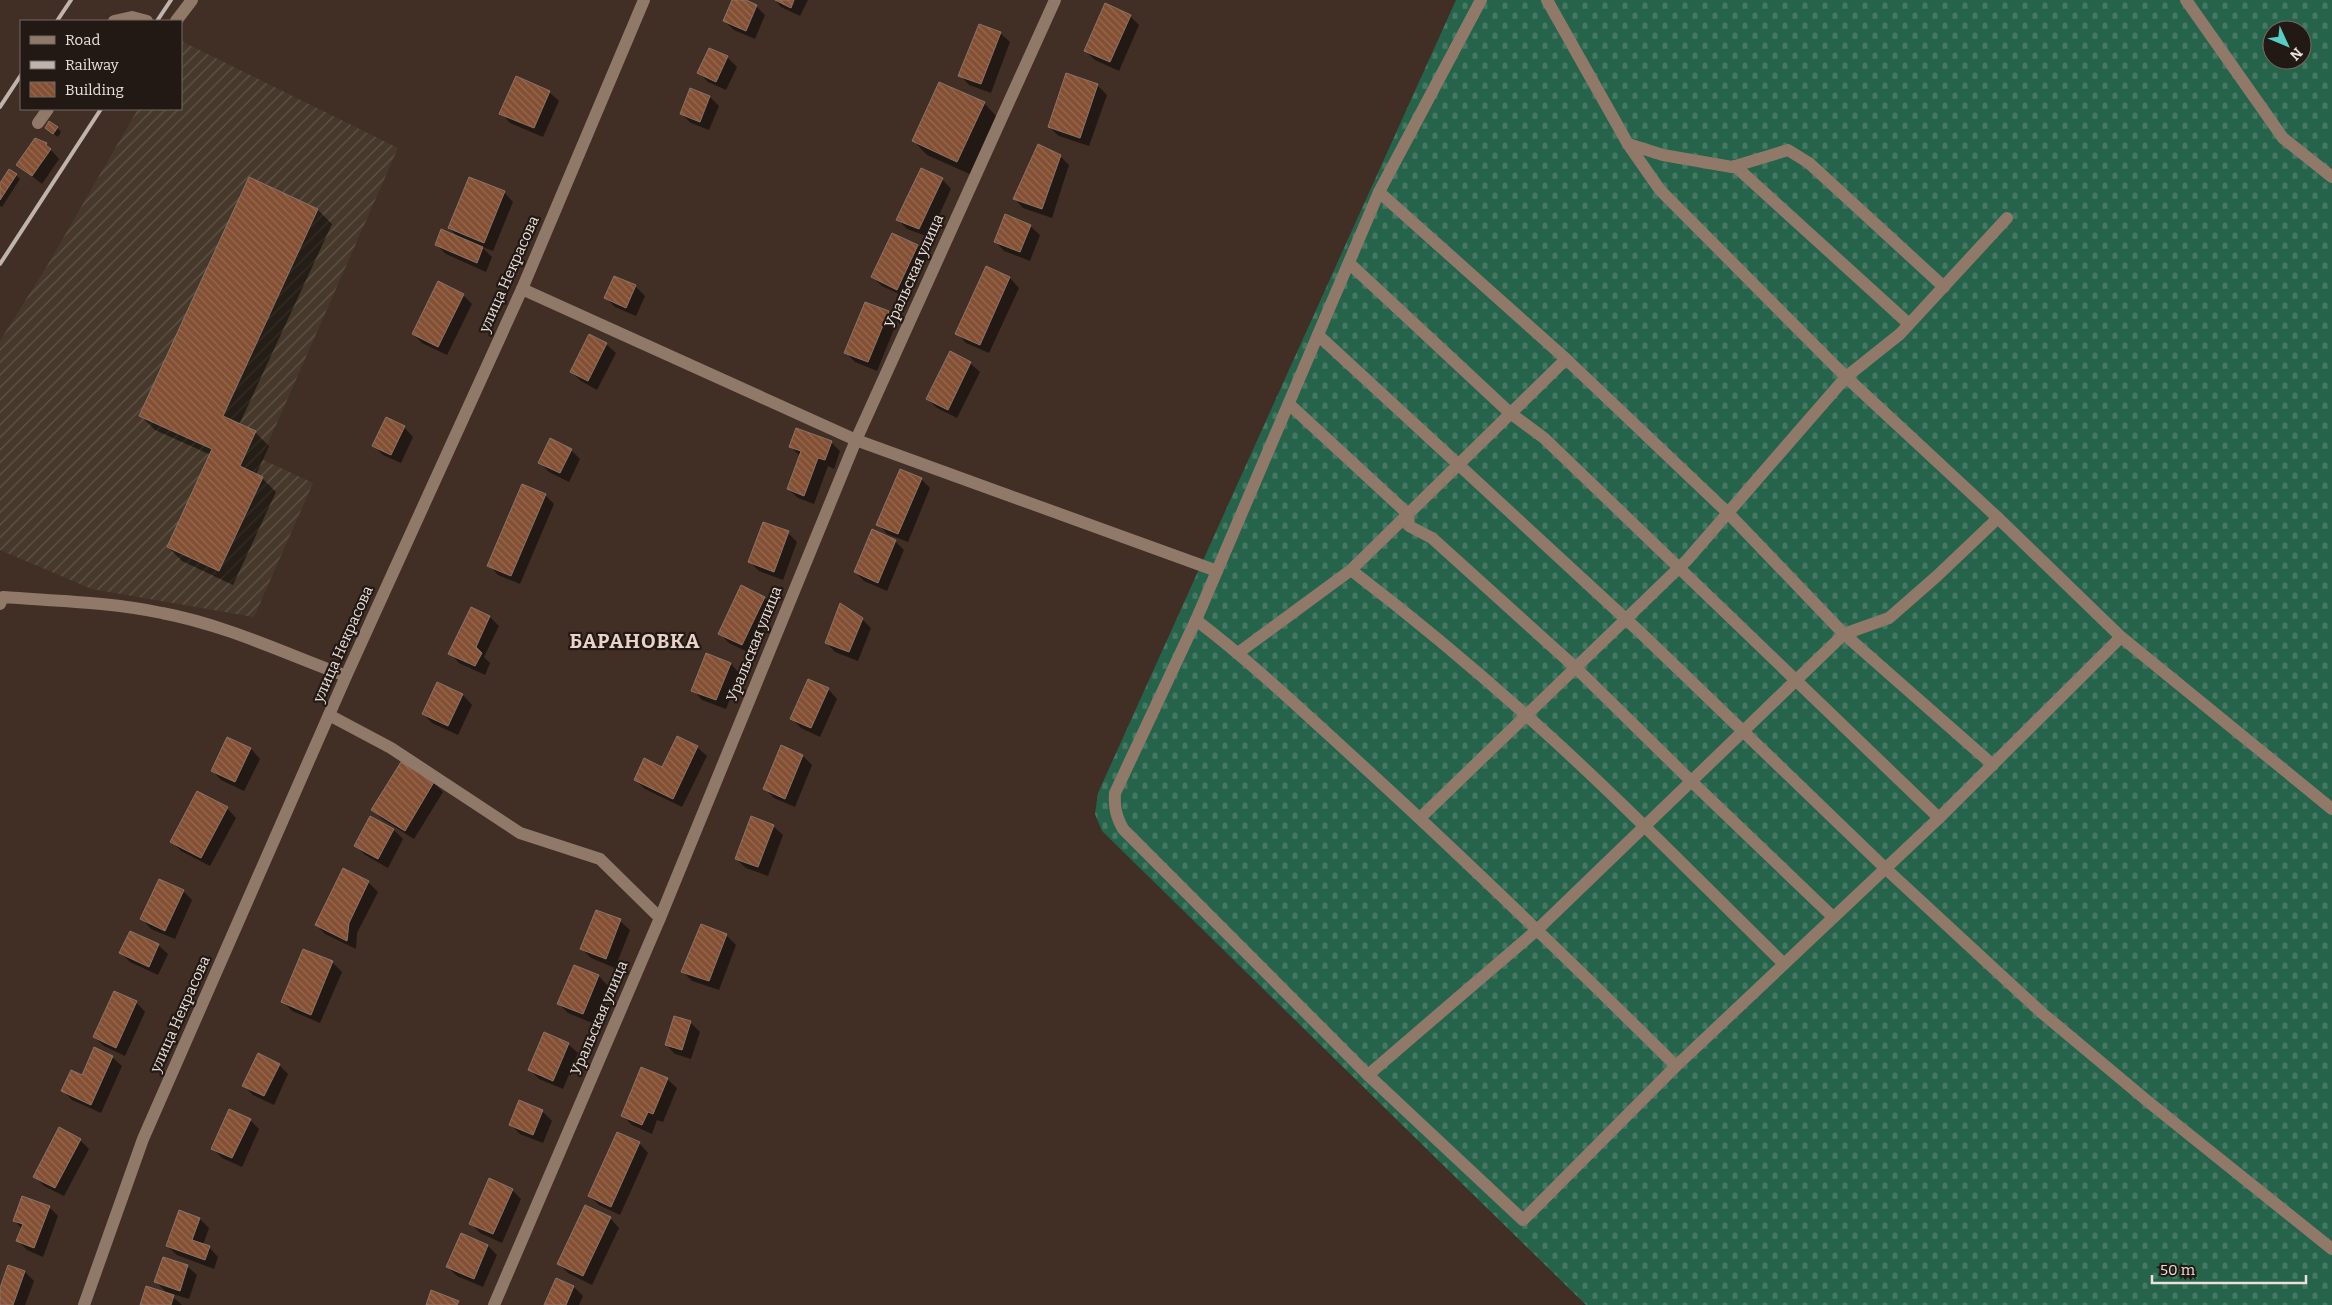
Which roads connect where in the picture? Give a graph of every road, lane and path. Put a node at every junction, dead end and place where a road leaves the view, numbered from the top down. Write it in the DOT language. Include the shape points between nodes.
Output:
graph roads {
  1 [pos="192,0"];
  2 [pos="644,0"];
  3 [pos="1055,0"];
  4 [pos="1481,0"];
  5 [pos="1548,0"];
  6 [pos="2186,0"];
  7 [pos="118,20"];
  8 [pos="143,20"];
  9 [pos="177,20"];
  10 [pos="47,110"];
  11 [pos="38,124"];
  12 [pos="1628,144"];
  13 [pos="1735,166"];
  14 [pos="2332,177"];
  15 [pos="1379,192"];
  16 [pos="2007,218"];
  17 [pos="1349,263"];
  18 [pos="1944,286"];
  19 [pos="522,288"];
  20 [pos="1909,324"];
  21 [pos="1318,335"];
  22 [pos="1566,359"];
  23 [pos="1846,377"];
  24 [pos="1288,404"];
  25 [pos="1510,414"];
  26 [pos="856,440"];
  27 [pos="1458,465"];
  28 [pos="1728,513"];
  29 [pos="1408,514"];
  30 [pos="1998,518"];
  31 [pos="1680,568"];
  32 [pos="1351,570"];
  33 [pos="1217,571"];
  34 [pos="0,604"];
  35 [pos="1626,619"];
  36 [pos="1196,620"];
  37 [pos="1844,634"];
  38 [pos="2121,638"];
  39 [pos="1238,653"];
  40 [pos="1576,668"];
  41 [pos="346,676"];
  42 [pos="1797,679"];
  43 [pos="330,715"];
  44 [pos="1527,716"];
  45 [pos="1744,731"];
  46 [pos="1993,765"];
  47 [pos="1691,781"];
  48 [pos="2332,809"];
  49 [pos="1420,818"];
  50 [pos="1940,818"];
  51 [pos="1644,827"];
  52 [pos="1885,868"];
  53 [pos="1833,917"];
  54 [pos="660,918"];
  55 [pos="1538,930"];
  56 [pos="1784,964"];
  57 [pos="1676,1066"];
  58 [pos="1368,1074"];
  59 [pos="2332,1249"];
  60 [pos="84,1305"];
  61 [pos="494,1305"];
  1 -- 9 [label="street"];
  2 -- 19 [label="street, улица Некрасова"];
  3 -- 26 [label="street, Уральская улица"];
  4 -- 15 [label="street"];
  5 -- 12 [label="street"];
  6 -- 14 [label="street" via="2283,138"];
  7 -- 8 [label="street" via="132,17"];
  10 -- 11 [label="street"];
  12 -- 13 [label="street" via="1663,155"];
  12 -- 23 [label="street" via="1660,190"];
  13 -- 18 [label="street" via="1788,150 1809,163"];
  13 -- 20 [label="street"];
  15 -- 17 [label="street"];
  15 -- 22 [label="street"];
  16 -- 18 [label="street"];
  17 -- 21 [label="street"];
  17 -- 25 [label="street"];
  18 -- 20 [label="street"];
  19 -- 26 [label="street"];
  19 -- 41 [label="street, улица Некрасова"];
  20 -- 23 [label="street"];
  21 -- 24 [label="street"];
  21 -- 27 [label="street"];
  22 -- 25 [label="street"];
  22 -- 28 [label="street"];
  23 -- 28 [label="street"];
  23 -- 30 [label="street"];
  24 -- 29 [label="street"];
  24 -- 33 [label="street"];
  25 -- 27 [label="street"];
  25 -- 31 [label="street" via="1544,438"];
  26 -- 33 [label="street"];
  26 -- 54 [label="street, Уральская улица"];
  27 -- 29 [label="street"];
  27 -- 35 [label="street"];
  28 -- 31 [label="street"];
  28 -- 37 [label="street"];
  29 -- 32 [label="street"];
  29 -- 40 [label="street" via="1410,526 1432,538"];
  30 -- 37 [label="street" via="1889,618"];
  30 -- 38 [label="street"];
  31 -- 35 [label="street"];
  31 -- 42 [label="street"];
  32 -- 39 [label="street"];
  32 -- 44 [label="street" via="1423,626"];
  33 -- 36 [label="street"];
  34 -- 41 [label="street" via="3,597 129,607 162,613 216,627"];
  35 -- 40 [label="street"];
  35 -- 45 [label="street"];
  36 -- 39 [label="street"];
  36 -- 58 [label="street" via="1118,786 1114,806 1117,818 1124,829"];
  37 -- 42 [label="street"];
  37 -- 46 [label="street"];
  38 -- 46 [label="street"];
  38 -- 48 [label="street"];
  39 -- 49 [label="street"];
  40 -- 44 [label="street"];
  40 -- 47 [label="street"];
  41 -- 43 [label="street, улица Некрасова"];
  42 -- 45 [label="street"];
  42 -- 50 [label="street"];
  43 -- 54 [label="street" via="391,748 520,833 600,859"];
  43 -- 60 [label="street, улица Некрасова" via="143,1139"];
  44 -- 49 [label="street"];
  44 -- 51 [label="street"];
  45 -- 47 [label="street"];
  45 -- 52 [label="street"];
  46 -- 50 [label="street"];
  47 -- 51 [label="street"];
  47 -- 53 [label="street"];
  49 -- 55 [label="street"];
  50 -- 52 [label="street"];
  51 -- 55 [label="street"];
  51 -- 56 [label="street"];
  52 -- 53 [label="street"];
  52 -- 59 [label="street" via="2042,1013"];
  53 -- 56 [label="street"];
  54 -- 61 [label="street, Уральская улица"];
  55 -- 57 [label="street"];
  55 -- 58 [label="street"];
  56 -- 57 [label="street"];
  57 -- 58 [label="street" via="1523,1220"];
}
